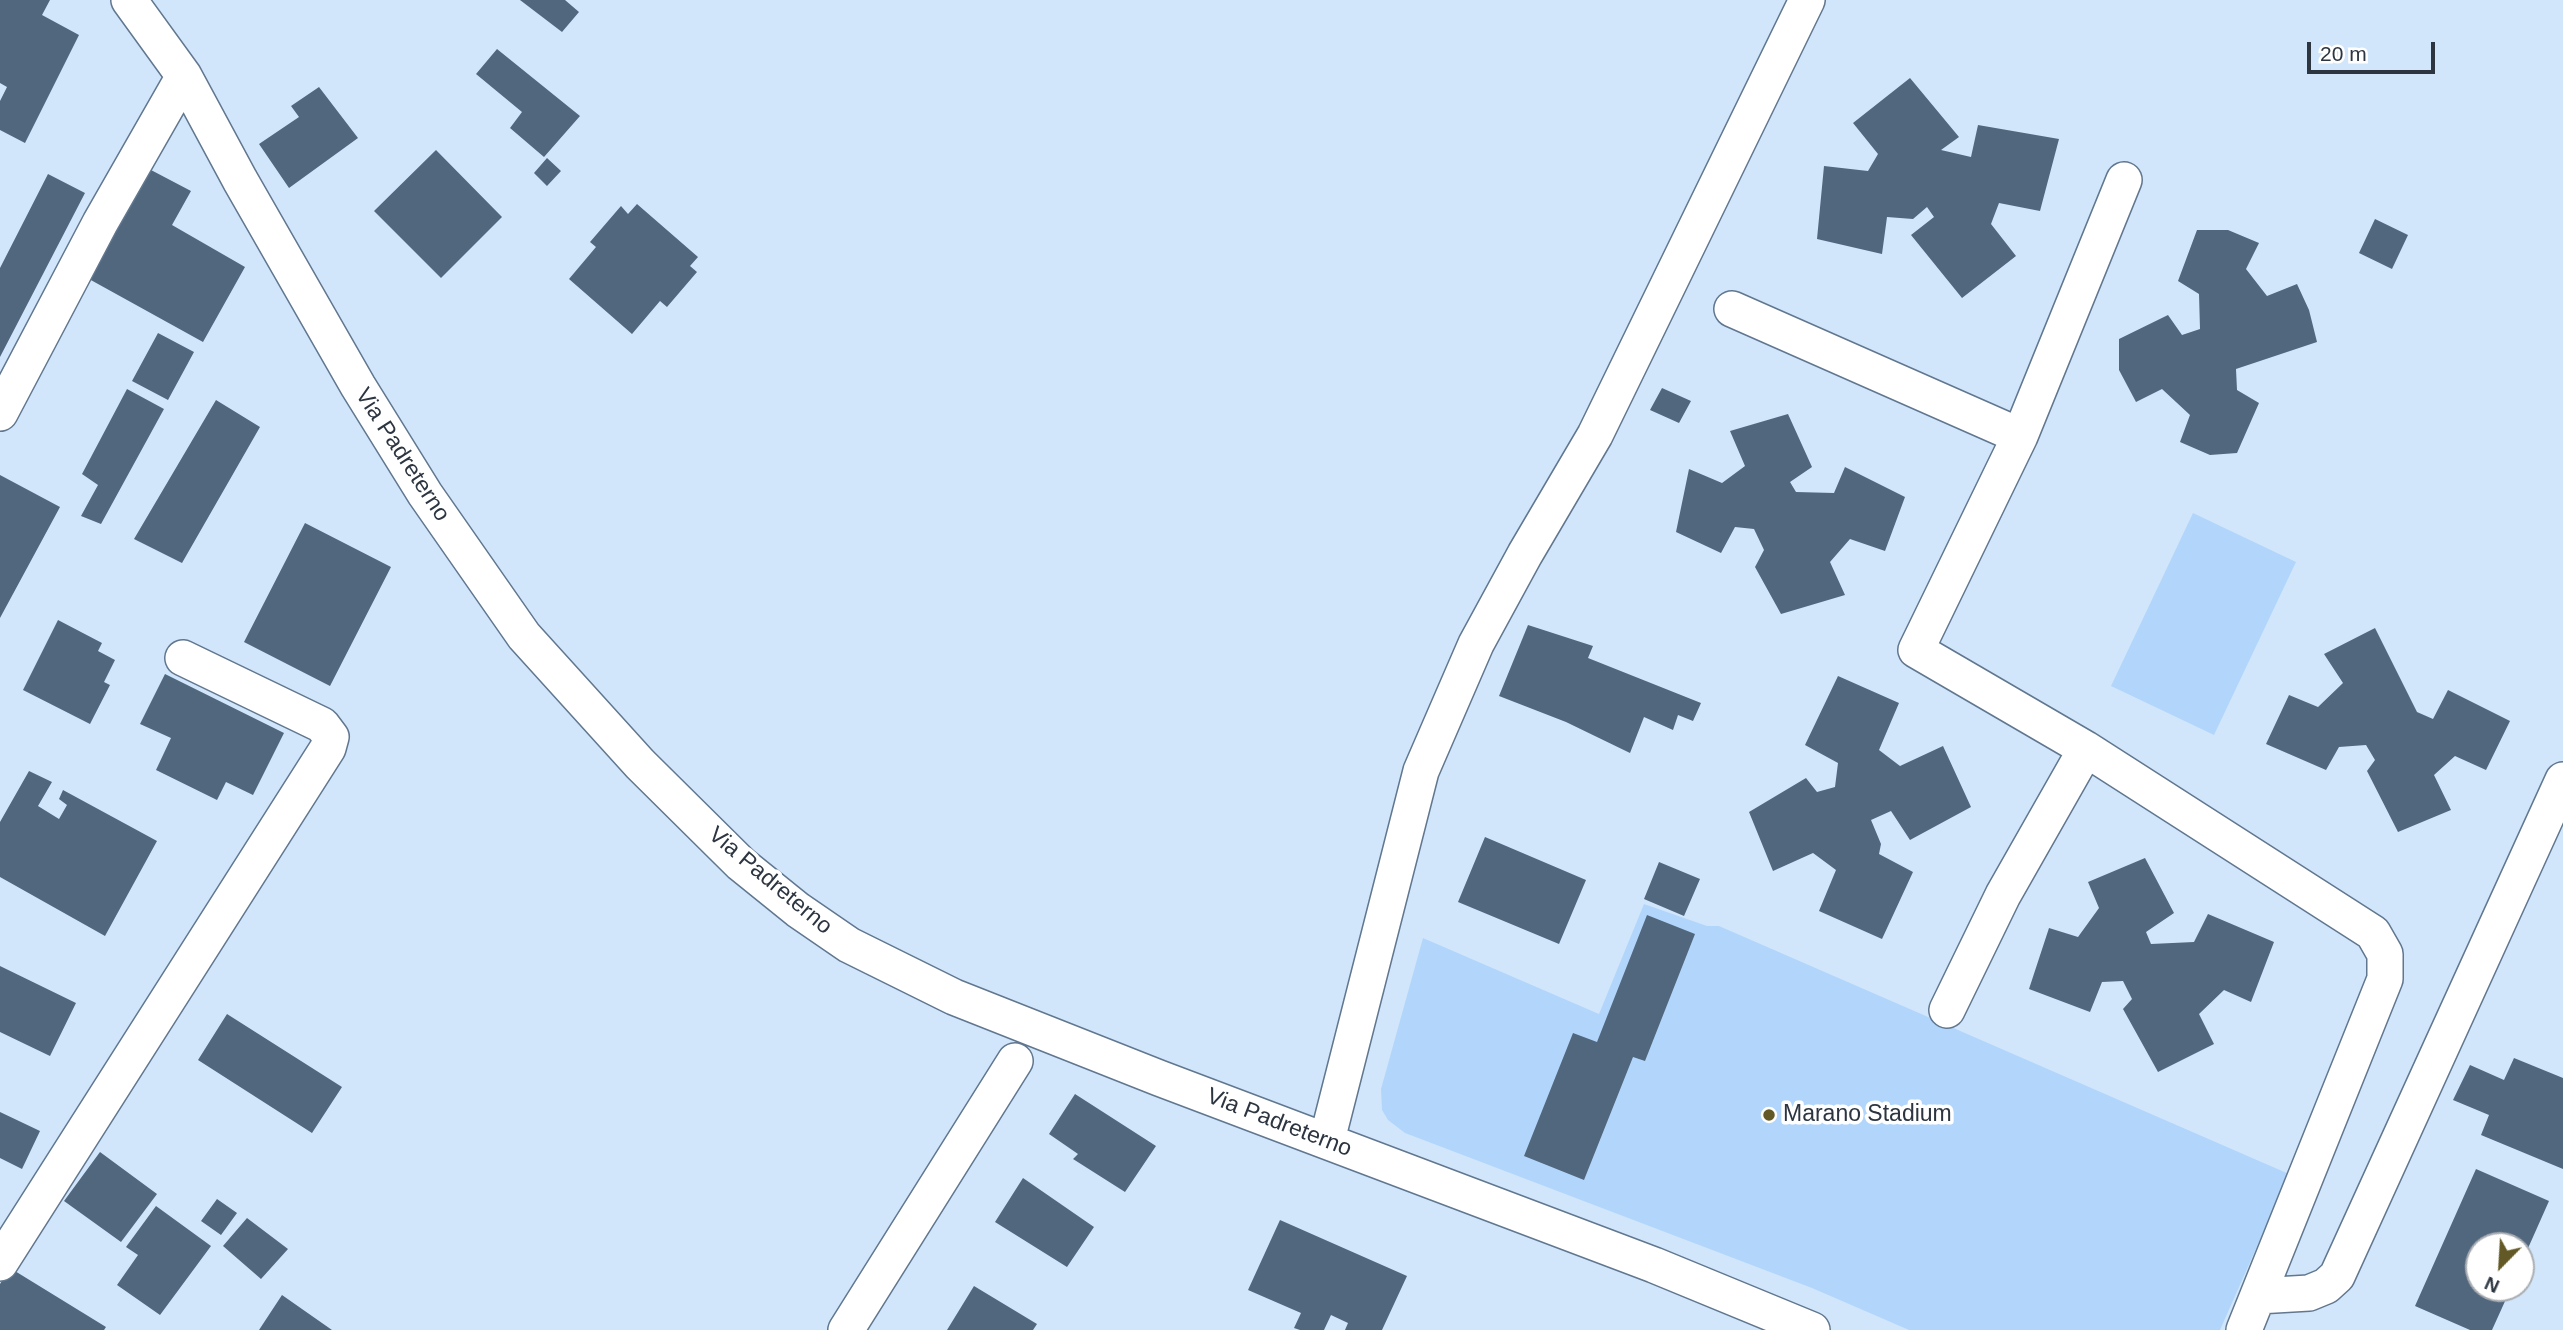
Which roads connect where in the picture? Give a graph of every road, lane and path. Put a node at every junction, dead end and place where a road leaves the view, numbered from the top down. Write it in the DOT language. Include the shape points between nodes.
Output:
graph roads {
  1 [pos="129,0"];
  2 [pos="1807,0"];
  3 [pos="184,76"];
  4 [pos="2124,180"];
  5 [pos="1732,309"];
  6 [pos="0,413"];
  7 [pos="2020,436"];
  8 [pos="183,658"];
  9 [pos="2086,749"];
  10 [pos="2563,780"];
  11 [pos="1947,1010"];
  12 [pos="1014,1061"];
  13 [pos="1326,1140"];
  14 [pos="0,1263"];
  15 [pos="2258,1296"];
  16 [pos="846,1330"];
  17 [pos="1812,1330"];
  18 [pos="2244,1330"];
  1 -- 3 [label="street, Via Padreterno"];
  2 -- 13 [label="street" via="1595,435 1476,644 1421,771"];
  3 -- 6 [label="street"];
  3 -- 13 [label="street, Via Padreterno" via="358,386 425,494 524,636 640,764 741,863 849,945 954,997"];
  4 -- 7 [label="street"];
  5 -- 7 [label="street"];
  7 -- 9 [label="street" via="1916,650"];
  8 -- 14 [label="street" via="322,725 331,737 328,748"];
  9 -- 11 [label="street" via="2003,895"];
  9 -- 15 [label="street" via="2373,933 2385,954 2385,978"];
  10 -- 15 [label="street" via="2337,1276 2309,1293"];
  12 -- 16 [label="street"];
  13 -- 17 [label="street, Via Padreterno"];
  15 -- 18 [label="street"];
}
